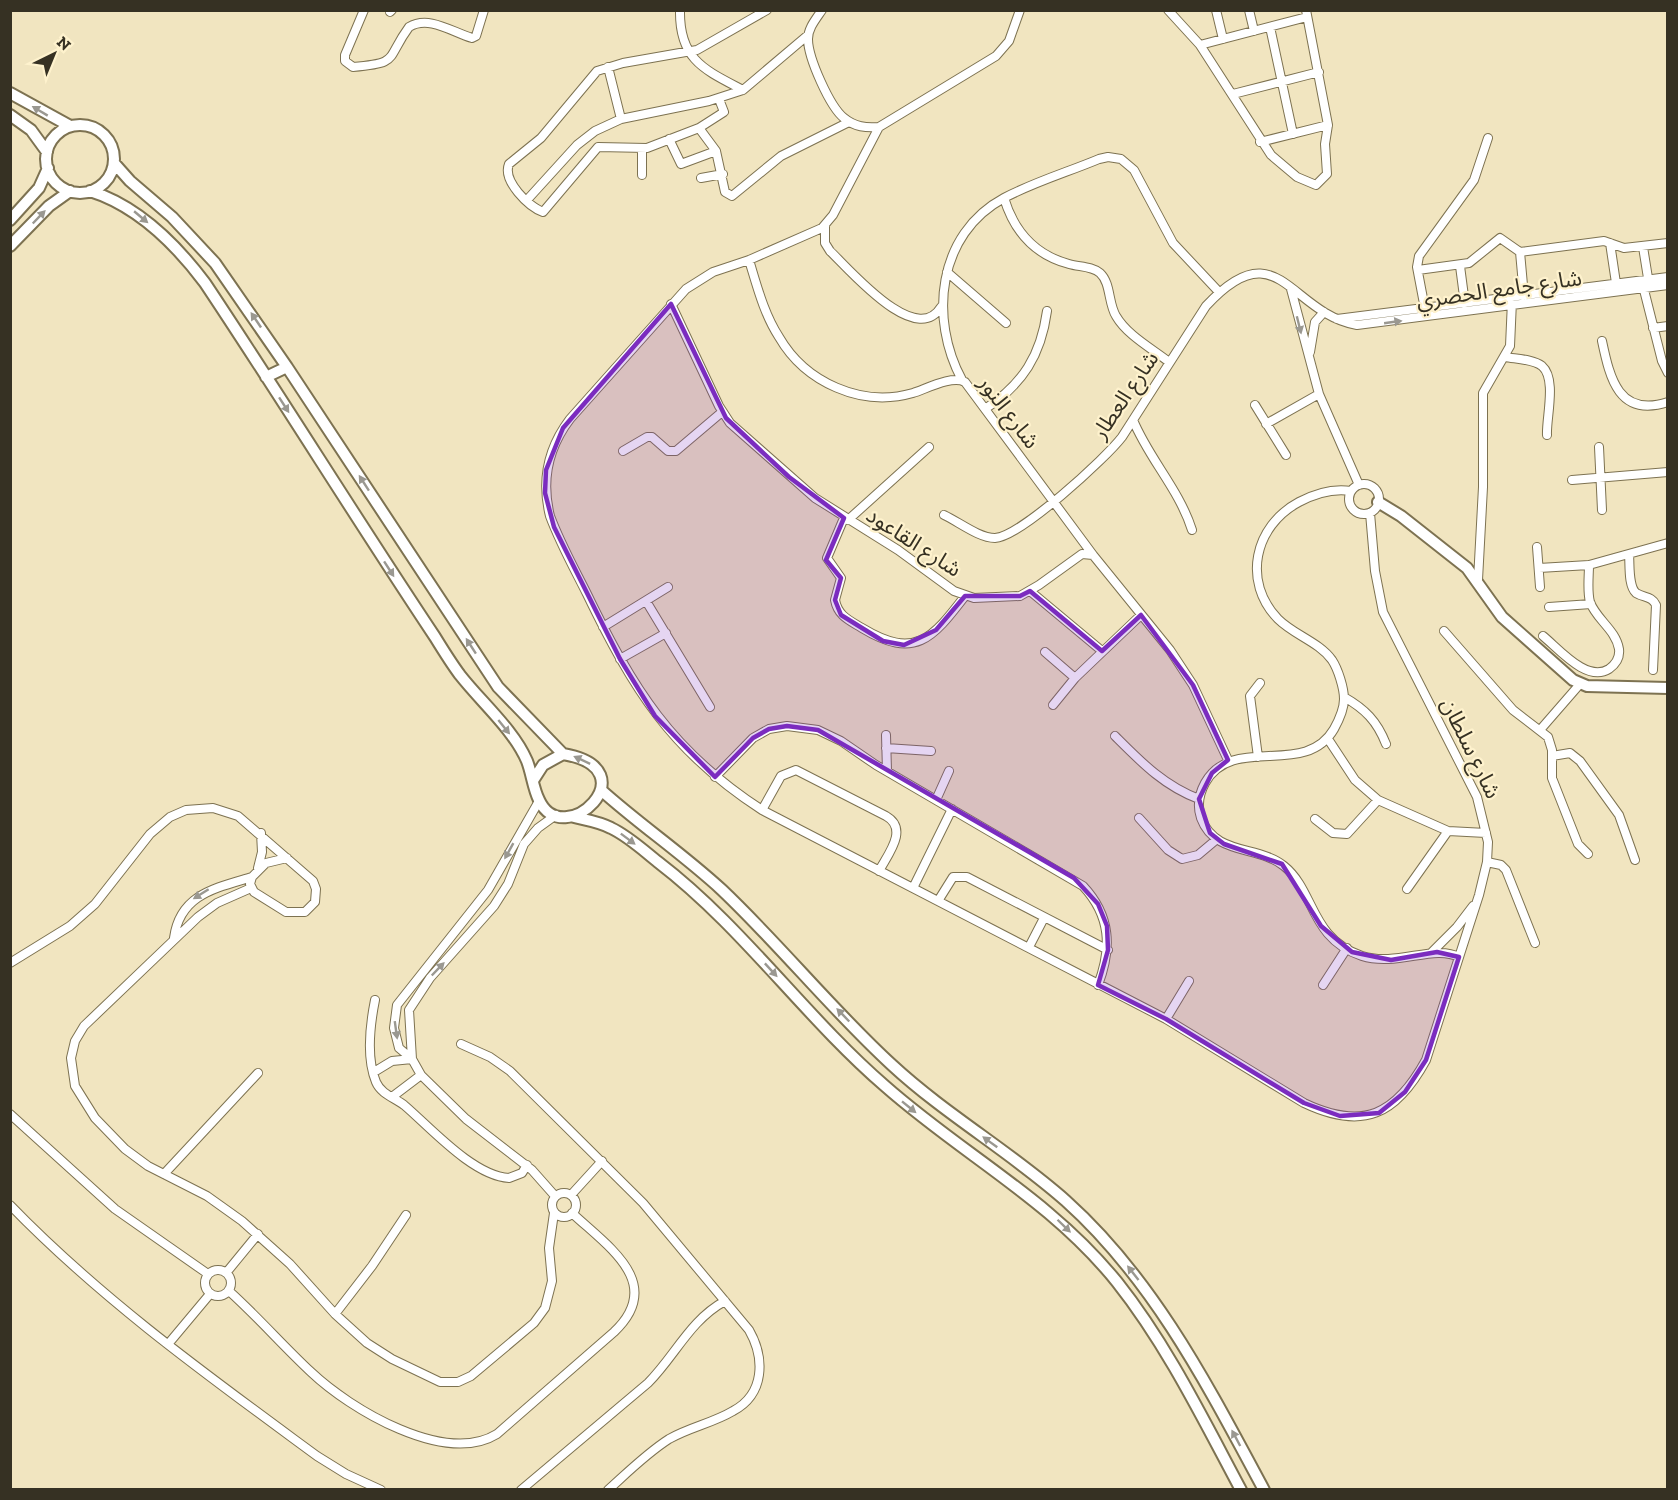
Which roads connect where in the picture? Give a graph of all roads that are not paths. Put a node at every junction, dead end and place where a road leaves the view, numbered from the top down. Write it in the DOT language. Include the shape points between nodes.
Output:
graph roads {
  1 [pos="364,10"];
  2 [pos="484,10"];
  3 [pos="822,10"];
  4 [pos="1020,10"];
  5 [pos="1168,10"];
  6 [pos="1216,10"];
  7 [pos="1250,10"];
  8 [pos="683,11"];
  9 [pos="765,11"];
  10 [pos="1306,14"];
  11 [pos="1270,27"];
  12 [pos="1254,31"];
  13 [pos="808,35"];
  14 [pos="1223,39"];
  15 [pos="1200,45"];
  16 [pos="689,52"];
  17 [pos="608,67"];
  18 [pos="1319,72"];
  19 [pos="1281,82"];
  20 [pos="743,90"];
  21 [pos="10,93"];
  22 [pos="1233,94"];
  23 [pos="719,99"];
  24 [pos="10,115"];
  25 [pos="621,118"];
  26 [pos="849,122"];
  27 [pos="1328,125"];
  28 [pos="70,126"];
  29 [pos="879,127"];
  30 [pos="699,128"];
  31 [pos="1293,134"];
  32 [pos="1488,138"];
  33 [pos="669,139"];
  34 [pos="1260,142"];
  35 [pos="642,148"];
  36 [pos="716,151"];
  37 [pos="47,152"];
  38 [pos="114,163"];
  39 [pos="48,168"];
  40 [pos="723,174"];
  41 [pos="642,175"];
  42 [pos="701,178"];
  43 [pos="70,191"];
  44 [pos="90,191"];
  45 [pos="1004,198"];
  46 [pos="527,200"];
  47 [pos="10,220"];
  48 [pos="825,225"];
  49 [pos="1610,243"];
  50 [pos="1668,243"];
  51 [pos="10,246"];
  52 [pos="1643,247"];
  53 [pos="1520,252"];
  54 [pos="748,260"];
  55 [pos="1460,266"];
  56 [pos="1418,270"];
  57 [pos="947,272"];
  58 [pos="1668,277"];
  59 [pos="1644,281"];
  60 [pos="1616,283"];
  61 [pos="1668,285"];
  62 [pos="1291,289"];
  63 [pos="1219,291"];
  64 [pos="1524,296"];
  65 [pos="1512,301"];
  66 [pos="671,304"];
  67 [pos="1465,304"];
  68 [pos="942,306"];
  69 [pos="1425,309"];
  70 [pos="1047,311"];
  71 [pos="1324,312"];
  72 [pos="1336,319"];
  73 [pos="1006,323"];
  74 [pos="1668,326"];
  75 [pos="1653,328"];
  76 [pos="1602,341"];
  77 [pos="1505,357"];
  78 [pos="1310,360"];
  79 [pos="1169,362"];
  80 [pos="287,367"];
  81 [pos="1668,373"];
  82 [pos="266,377"];
  83 [pos="962,380"];
  84 [pos="1319,394"];
  85 [pos="1668,402"];
  86 [pos="1255,405"];
  87 [pos="985,409"];
  88 [pos="722,412"];
  89 [pos="1133,420"];
  90 [pos="1266,424"];
  91 [pos="1547,435"];
  92 [pos="929,447"];
  93 [pos="1599,447"];
  94 [pos="624,451"];
  95 [pos="1286,455"];
  96 [pos="1668,472"];
  97 [pos="1601,479"];
  98 [pos="1572,480"];
  99 [pos="1359,485"];
  100 [pos="1351,491"];
  101 [pos="1053,501"];
  102 [pos="1378,502"];
  103 [pos="1602,510"];
  104 [pos="1370,513"];
  105 [pos="944,515"];
  106 [pos="846,519"];
  107 [pos="1192,530"];
  108 [pos="1668,543"];
  109 [pos="1538,547"];
  110 [pos="1093,555"];
  111 [pos="1629,555"];
  112 [pos="1589,565"];
  113 [pos="1539,568"];
  114 [pos="1478,580"];
  115 [pos="668,587"];
  116 [pos="1540,588"];
  117 [pos="1030,591"];
  118 [pos="965,596"];
  119 [pos="646,601"];
  120 [pos="1592,604"];
  121 [pos="1549,607"];
  122 [pos="1141,615"];
  123 [pos="603,627"];
  124 [pos="1444,631"];
  125 [pos="666,633"];
  126 [pos="1543,636"];
  127 [pos="1045,651"];
  128 [pos="1102,651"];
  129 [pos="621,659"];
  130 [pos="1653,670"];
  131 [pos="1075,678"];
  132 [pos="1260,683"];
  133 [pos="1580,684"];
  134 [pos="498,687"];
  135 [pos="1668,688"];
  136 [pos="1344,697"];
  137 [pos="480,699"];
  138 [pos="1053,705"];
  139 [pos="710,707"];
  140 [pos="1540,730"];
  141 [pos="886,735"];
  142 [pos="1115,736"];
  143 [pos="1328,738"];
  144 [pos="1386,744"];
  145 [pos="886,748"];
  146 [pos="930,751"];
  147 [pos="562,754"];
  148 [pos="1552,756"];
  149 [pos="1258,757"];
  150 [pos="1228,760"];
  151 [pos="887,771"];
  152 [pos="949,771"];
  153 [pos="715,777"];
  154 [pos="534,779"];
  155 [pos="601,790"];
  156 [pos="936,800"];
  157 [pos="1199,800"];
  158 [pos="1378,800"];
  159 [pos="539,801"];
  160 [pos="952,809"];
  161 [pos="762,810"];
  162 [pos="556,815"];
  163 [pos="574,817"];
  164 [pos="1139,818"];
  165 [pos="1315,819"];
  166 [pos="1448,831"];
  167 [pos="261,833"];
  168 [pos="1486,833"];
  169 [pos="1216,839"];
  170 [pos="1588,854"];
  171 [pos="287,858"];
  172 [pos="1635,860"];
  173 [pos="1487,862"];
  174 [pos="258,869"];
  175 [pos="879,871"];
  176 [pos="252,877"];
  177 [pos="251,888"];
  178 [pos="913,888"];
  179 [pos="1407,889"];
  180 [pos="1479,895"];
  181 [pos="938,901"];
  182 [pos="1044,918"];
  183 [pos="174,938"];
  184 [pos="450,940"];
  185 [pos="1535,943"];
  186 [pos="1029,947"];
  187 [pos="1347,948"];
  188 [pos="458,949"];
  189 [pos="1108,950"];
  190 [pos="1430,954"];
  191 [pos="1459,957"];
  192 [pos="10,963"];
  193 [pos="1189,981"];
  194 [pos="1098,985"];
  195 [pos="1323,985"];
  196 [pos="375,1000"];
  197 [pos="398,1005"];
  198 [pos="409,1010"];
  199 [pos="1166,1019"];
  200 [pos="461,1044"];
  201 [pos="412,1059"];
  202 [pos="374,1072"];
  203 [pos="258,1073"];
  204 [pos="421,1075"];
  205 [pos="392,1097"];
  206 [pos="10,1114"];
  207 [pos="602,1161"];
  208 [pos="527,1165"];
  209 [pos="164,1174"];
  210 [pos="571,1195"];
  211 [pos="555,1196"];
  212 [pos="10,1205"];
  213 [pos="554,1213"];
  214 [pos="572,1213"];
  215 [pos="406,1215"];
  216 [pos="258,1234"];
  217 [pos="226,1273"];
  218 [pos="208,1274"];
  219 [pos="229,1291"];
  220 [pos="210,1294"];
  221 [pos="724,1301"];
  222 [pos="334,1314"];
  223 [pos="169,1343"];
  224 [pos="381,1490"];
  225 [pos="521,1490"];
  226 [pos="608,1490"];
  227 [pos="1241,1490"];
  228 [pos="1264,1490"];
  1 -- 2 [label="street" via="345,55 345,61 353,67 385,63 395,55 409,27 422,22 472,38"];
  3 -- 13 [label="street"];
  4 -- 29 [label="street" via="1009,41 996,56"];
  5 -- 15 [label="street"];
  6 -- 14 [label="street"];
  7 -- 12 [label="street"];
  8 -- 16 [label="street" via="681,30"];
  9 -- 16 [label="street"];
  10 -- 11 [label="street"];
  10 -- 18 [label="street"];
  11 -- 12 [label="street"];
  11 -- 19 [label="street"];
  12 -- 14 [label="street"];
  13 -- 20 [label="street"];
  13 -- 26 [label="street" via="819,76 840,115"];
  14 -- 15 [label="street"];
  15 -- 22 [label="street"];
  16 -- 17 [label="street"];
  16 -- 20 [label="street" via="701,68"];
  17 -- 25 [label="street"];
  17 -- 46 [label="street" via="592,75 541,138 509,164 509,178"];
  18 -- 19 [label="street"];
  18 -- 27 [label="street"];
  19 -- 22 [label="street"];
  19 -- 31 [label="street"];
  20 -- 23 [label="street"];
  28 -- 21 [label="street, one-way"];
  22 -- 34 [label="street"];
  23 -- 25 [label="street"];
  23 -- 30 [label="street" via="724,112"];
  24 -- 37 [label="street" via="31,130"];
  25 -- 46 [label="street" via="585,137"];
  26 -- 29 [label="street"];
  26 -- 40 [label="street" via="773,161 732,196 725,192"];
  27 -- 31 [label="street"];
  27 -- 34 [label="street" via="1327,174 1316,184 1297,177"];
  28 -- 37 [label="street" via="55,136"];
  28 -- 38 [label="street" via="84,125 102,133 110,143"];
  29 -- 48 [label="street"];
  30 -- 33 [label="street"];
  30 -- 36 [label="street"];
  31 -- 34 [label="street"];
  32 -- 56 [label="street" via="1474,180 1421,253"];
  33 -- 35 [label="street"];
  33 -- 36 [label="street" via="681,164"];
  35 -- 41 [label="street"];
  35 -- 46 [label="street" via="601,146 543,212"];
  36 -- 40 [label="street"];
  37 -- 39 [label="street"];
  38 -- 44 [label="street" via="106,181"];
  80 -- 38 [label="street, one-way" via="210,257"];
  39 -- 43 [label="street" via="54,180"];
  39 -- 47 [label="street" via="39,188"];
  40 -- 42 [label="street"];
  43 -- 44 [label="street"];
  51 -- 43 [label="street, one-way" via="49,206"];
  44 -- 82 [label="street, one-way" via="132,209 180,254 205,283"];
  45 -- 57 [label="street" via="969,230"];
  45 -- 63 [label="street" via="1099,159 1121,159 1139,178 1173,243"];
  45 -- 79 [label="street" via="1015,225 1033,247 1058,261 1101,274 1111,306 1122,324"];
  48 -- 54 [label="street"];
  48 -- 68 [label="street" via="825,243 830,251 890,306 921,320 937,313"];
  49 -- 52 [label="street" via="1624,248"];
  49 -- 53 [label="street"];
  49 -- 60 [label="street"];
  50 -- 52 [label="street"];
  52 -- 59 [label="street"];
  53 -- 55 [label="street" via="1500,238"];
  53 -- 64 [label="street"];
  54 -- 66 [label="street" via="703,277"];
  54 -- 83 [label="street, شارع النور" via="777,335 798,362 825,383 857,394 891,397"];
  55 -- 56 [label="street"];
  55 -- 67 [label="street"];
  56 -- 69 [label="street"];
  57 -- 68 [label="street"];
  57 -- 73 [label="street"];
  58 -- 59 [label="street, شارع جامع الحصري"];
  59 -- 60 [label="street, شارع جامع الحصري"];
  59 -- 61 [label="street, شارع جامع الحصري"];
  59 -- 65 [label="street, شارع جامع الحصري"];
  59 -- 75 [label="street"];
  60 -- 64 [label="street, شارع جامع الحصري"];
  62 -- 63 [label="street, شارع العطار" via="1275,276 1260,273 1237,279"];
  62 -- 71 [label="street, شارع جامع الحصري"];
  62 -- 78 [label="street, one-way"];
  63 -- 79 [label="street, شارع العطار"];
  64 -- 65 [label="street, شارع جامع الحصري"];
  65 -- 67 [label="street, شارع جامع الحصري"];
  72 -- 65 [label="street, شارع جامع الحصري, one-way" via="1368,326"];
  65 -- 77 [label="street" via="1513,335"];
  66 -- 88 [label="street, شارع القاعود"];
  66 -- 123 [label="street" via="570,419 549,459 546,494 550,516"];
  67 -- 69 [label="street, شارع جامع الحصري"];
  68 -- 83 [label="street" via="946,344"];
  69 -- 72 [label="street, شارع جامع الحصري"];
  70 -- 87 [label="street" via="1044,335 1031,365 1006,396"];
  71 -- 72 [label="street, شارع جامع الحصري"];
  71 -- 78 [label="street" via="1314,322"];
  74 -- 75 [label="street"];
  75 -- 81 [label="street"];
  76 -- 85 [label="street" via="1610,376 1623,396 1641,406"];
  77 -- 91 [label="street" via="1537,364 1546,372 1550,404"];
  77 -- 114 [label="street" via="1483,393"];
  78 -- 84 [label="street"];
  79 -- 89 [label="street, شارع العطار"];
  80 -- 82 [label="street"];
  134 -- 80 [label="street, one-way"];
  82 -- 137 [label="street, one-way" via="392,574"];
  83 -- 87 [label="street, شارع النور"];
  84 -- 90 [label="street"];
  84 -- 99 [label="street"];
  86 -- 90 [label="street"];
  87 -- 101 [label="street, شارع النور"];
  88 -- 94 [label="street" via="676,451 668,451 647,437"];
  88 -- 106 [label="street, شارع القاعود" via="789,477"];
  89 -- 101 [label="street, شارع العطار" via="1098,464"];
  89 -- 107 [label="street" via="1147,450 1175,490"];
  90 -- 95 [label="street"];
  92 -- 106 [label="street"];
  93 -- 97 [label="street"];
  96 -- 97 [label="street"];
  97 -- 98 [label="street"];
  97 -- 103 [label="street"];
  99 -- 100 [label="street"];
  99 -- 102 [label="street" via="1374,488"];
  100 -- 104 [label="street" via="1349,501 1354,511"];
  100 -- 136 [label="street" via="1340,489 1313,495 1286,511 1263,536 1256,566 1268,607 1291,631 1331,659"];
  101 -- 105 [label="street, شارع العطار" via="1014,530 994,538"];
  101 -- 110 [label="street, شارع النور"];
  102 -- 104 [label="street"];
  102 -- 114 [label="street" via="1401,516"];
  104 -- 168 [label="street, شارع سلطان" via="1383,612 1461,761 1482,811"];
  106 -- 118 [label="street, شارع القاعود"];
  106 -- 118 [label="street" via="827,558 841,578 834,600 841,615 883,640 904,645 920,641 936,630"];
  108 -- 111 [label="street"];
  109 -- 113 [label="street"];
  110 -- 117 [label="street, شارع القاعود" via="1082,554"];
  110 -- 122 [label="street"];
  111 -- 112 [label="street"];
  111 -- 130 [label="street" via="1633,588 1656,605"];
  112 -- 113 [label="street"];
  112 -- 120 [label="street"];
  113 -- 116 [label="street"];
  114 -- 133 [label="street" via="1503,617"];
  115 -- 119 [label="street"];
  117 -- 118 [label="street, شارع القاعود" via="1020,596"];
  117 -- 128 [label="street"];
  119 -- 123 [label="street"];
  119 -- 125 [label="street"];
  120 -- 121 [label="street"];
  120 -- 126 [label="street" via="1619,650 1615,664 1607,671 1582,668"];
  122 -- 128 [label="street"];
  122 -- 150 [label="street" via="1193,685"];
  123 -- 129 [label="street"];
  124 -- 140 [label="street" via="1518,715"];
  125 -- 129 [label="street"];
  125 -- 139 [label="street"];
  127 -- 131 [label="street"];
  128 -- 131 [label="street"];
  129 -- 153 [label="street" via="655,716"];
  131 -- 138 [label="street"];
  132 -- 149 [label="street" via="1250,696"];
  133 -- 135 [label="street"];
  133 -- 140 [label="street"];
  134 -- 137 [label="street"];
  134 -- 147 [label="street"];
  136 -- 143 [label="street" via="1341,715"];
  136 -- 144 [label="street" via="1373,719"];
  137 -- 154 [label="street, one-way" via="521,748"];
  140 -- 148 [label="street" via="1551,744"];
  141 -- 145 [label="street"];
  142 -- 157 [label="street" via="1158,777"];
  143 -- 149 [label="street" via="1304,753"];
  143 -- 158 [label="street" via="1355,780"];
  145 -- 146 [label="street"];
  145 -- 151 [label="street"];
  147 -- 154 [label="street" via="543,765"];
  155 -- 147 [label="street, one-way" via="593,766"];
  148 -- 170 [label="street" via="1554,784 1579,848"];
  148 -- 172 [label="street" via="1570,753 1580,761 1622,820"];
  149 -- 150 [label="street"];
  150 -- 157 [label="street" via="1212,773"];
  151 -- 153 [label="street" via="830,735 787,726 769,729 753,738"];
  151 -- 156 [label="street"];
  152 -- 156 [label="street"];
  153 -- 161 [label="street"];
  154 -- 159 [label="street"];
  155 -- 163 [label="street" via="591,807"];
  228 -- 155 [label="street, one-way" via="1173,1329 1099,1234 1047,1185 896,1069 722,890"];
  156 -- 160 [label="street"];
  157 -- 169 [label="street" via="1201,817"];
  158 -- 165 [label="street" via="1347,834 1333,833"];
  158 -- 166 [label="street"];
  159 -- 162 [label="street"];
  159 -- 184 [label="street, one-way" via="488,890"];
  160 -- 178 [label="street"];
  160 -- 189 [label="street" via="1083,886 1103,915"];
  161 -- 175 [label="street"];
  161 -- 175 [label="street" via="780,776 796,770 886,816 895,823 897,834"];
  162 -- 163 [label="street"];
  162 -- 188 [label="street" via="524,844 508,884"];
  163 -- 227 [label="street, one-way" via="610,827 666,868 726,922 838,1043 883,1085 931,1125 1024,1191 1076,1238 1117,1283 1147,1325"];
  164 -- 169 [label="street" via="1168,850 1182,859 1198,855"];
  166 -- 168 [label="street"];
  166 -- 179 [label="street"];
  167 -- 171 [label="street"];
  167 -- 174 [label="street"];
  167 -- 192 [label="street" via="246,820 221,809 178,812 150,834 77,921"];
  168 -- 173 [label="street, شارع سلطان"];
  169 -- 187 [label="street" via="1282,864 1294,877 1321,926"];
  171 -- 174 [label="street"];
  171 -- 177 [label="street" via="313,881 317,893 314,907 301,913 286,912"];
  173 -- 180 [label="street, شارع سلطان"];
  173 -- 185 [label="street" via="1506,870"];
  174 -- 176 [label="street"];
  175 -- 178 [label="street"];
  176 -- 177 [label="street"];
  176 -- 183 [label="street, one-way" via="212,888 192,900 180,916"];
  177 -- 183 [label="street" via="217,903"];
  178 -- 181 [label="street"];
  180 -- 190 [label="street" via="1457,927"];
  180 -- 191 [label="street, شارع سلطان"];
  181 -- 182 [label="street" via="950,881 963,875"];
  181 -- 186 [label="street"];
  182 -- 186 [label="street"];
  182 -- 189 [label="street"];
  183 -- 209 [label="street" via="84,1026 71,1058 75,1086 95,1118 124,1149"];
  184 -- 188 [label="street"];
  184 -- 197 [label="street"];
  186 -- 194 [label="street"];
  187 -- 190 [label="street" via="1381,959 1401,960"];
  187 -- 195 [label="street"];
  198 -- 188 [label="street, one-way" via="430,978"];
  189 -- 194 [label="street"];
  190 -- 191 [label="street" via="1445,951"];
  191 -- 199 [label="street, شارع سلطان" via="1426,1060 1416,1079 1395,1102 1368,1116 1328,1114 1304,1103"];
  193 -- 199 [label="street"];
  194 -- 199 [label="street"];
  196 -- 202 [label="street" via="371,1035"];
  197 -- 198 [label="street"];
  197 -- 201 [label="street, one-way" via="394,1028 399,1047"];
  198 -- 201 [label="street"];
  200 -- 207 [label="street" via="510,1071"];
  201 -- 202 [label="street" via="392,1060"];
  201 -- 204 [label="street"];
  202 -- 205 [label="street" via="380,1088"];
  203 -- 209 [label="street"];
  204 -- 205 [label="street"];
  204 -- 208 [label="street" via="466,1119"];
  205 -- 208 [label="street" via="446,1144 488,1170 508,1178 518,1176"];
  206 -- 218 [label="street" via="115,1209"];
  207 -- 210 [label="street"];
  207 -- 221 [label="street" via="673,1236"];
  208 -- 211 [label="street"];
  209 -- 216 [label="street" via="207,1196"];
  210 -- 211 [label="street"];
  210 -- 214 [label="street" via="576,1202"];
  211 -- 213 [label="street" via="551,1204"];
  212 -- 223 [label="street" via="73,1266"];
  213 -- 214 [label="street" via="563,1217"];
  213 -- 222 [label="street" via="549,1248 552,1281 544,1308 527,1329 462,1381 440,1382 392,1359"];
  214 -- 219 [label="street" via="626,1264 634,1292 629,1314 614,1332 497,1434 474,1444 450,1444 423,1437 351,1402 311,1372"];
  215 -- 222 [label="street"];
  216 -- 217 [label="street"];
  216 -- 222 [label="street"];
  217 -- 218 [label="street" via="217,1270"];
  217 -- 219 [label="street" via="231,1281"];
  218 -- 220 [label="street" via="204,1285"];
  219 -- 220 [label="street" via="220,1297"];
  220 -- 223 [label="street"];
  221 -- 225 [label="street" via="699,1319 648,1383"];
  221 -- 226 [label="street" via="749,1330 758,1352 759,1375 751,1395 736,1410 667,1441"];
  223 -- 224 [label="street" via="317,1456"];
}
